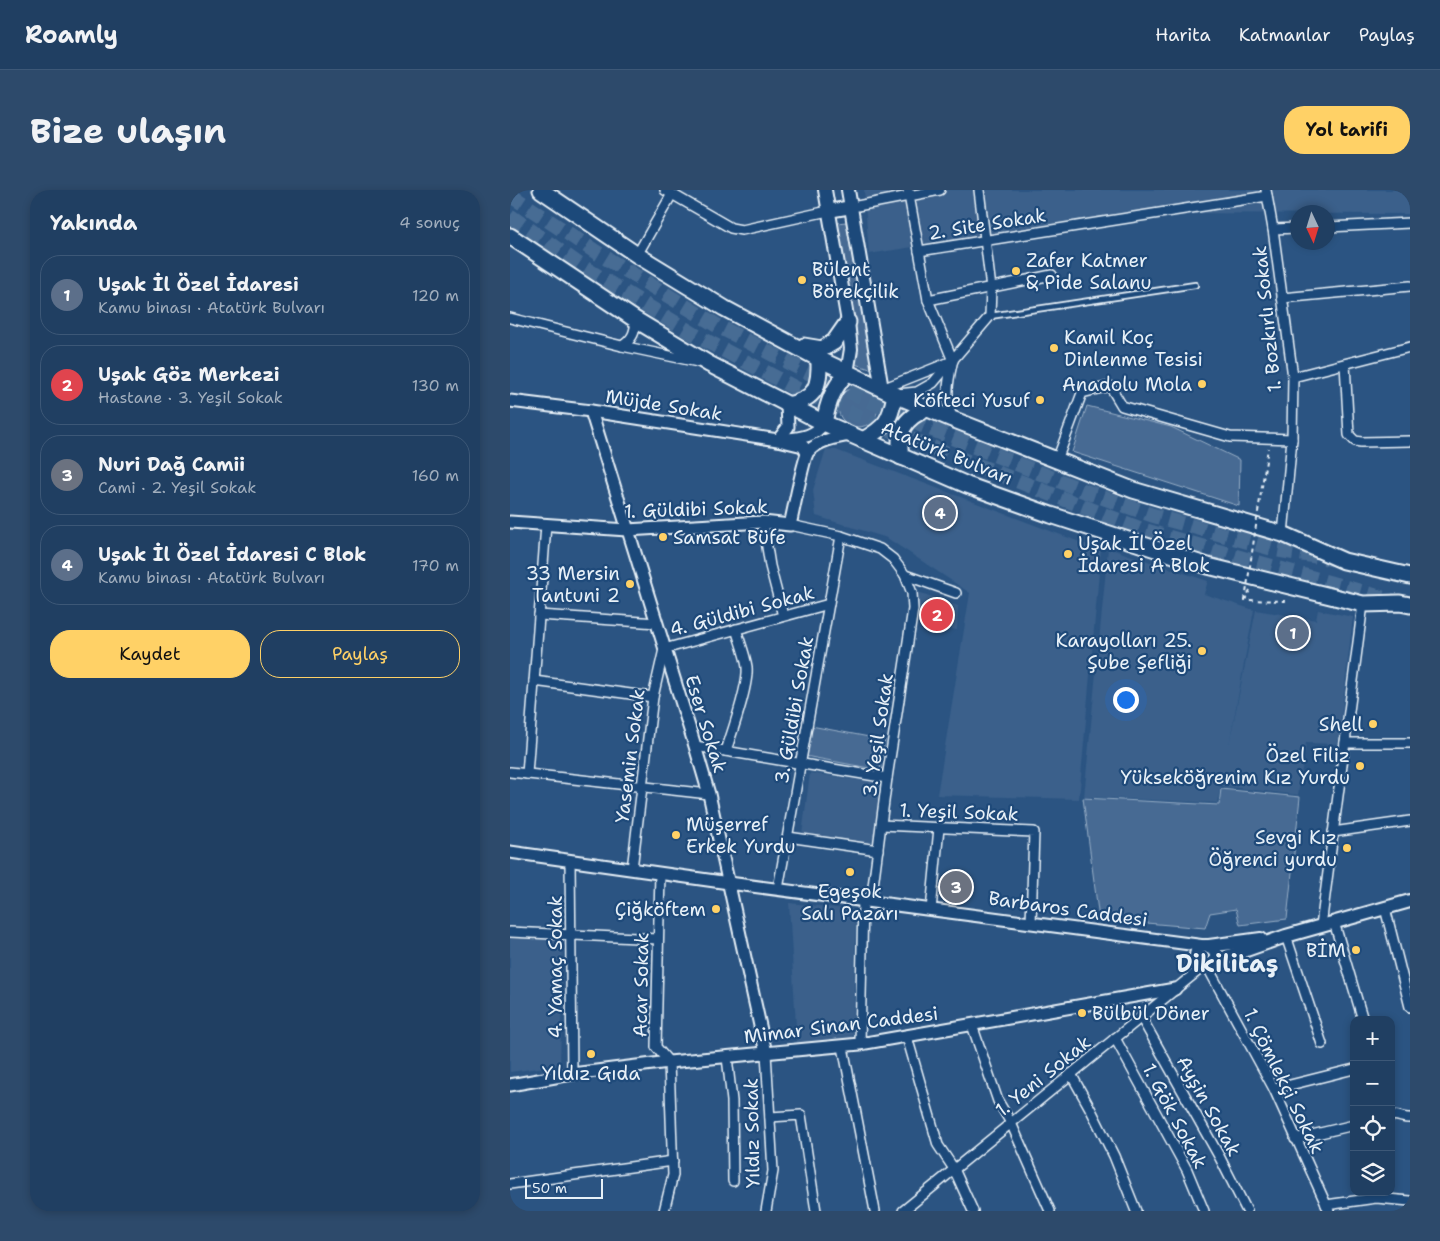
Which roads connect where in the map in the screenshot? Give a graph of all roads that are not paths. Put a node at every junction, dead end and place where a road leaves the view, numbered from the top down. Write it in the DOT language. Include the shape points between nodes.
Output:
graph roads {
  1 [pos="541,190"];
  2 [pos="824,190"];
  3 [pos="848,190"];
  4 [pos="940,190"];
  5 [pos="979,190"];
  6 [pos="668,192"];
  7 [pos="908,193"];
  8 [pos="1267,193"];
  9 [pos="852,207"];
  10 [pos="828,211"];
  11 [pos="1410,224"];
  12 [pos="1335,226"];
  13 [pos="1273,228"];
  14 [pos="1290,228"];
  15 [pos="510,236"];
  16 [pos="986,240"];
  17 [pos="919,251"];
  18 [pos="638,255"];
  19 [pos="1052,275"];
  20 [pos="1195,285"];
  21 [pos="1410,286"];
  22 [pos="991,288"];
  23 [pos="1282,298"];
  24 [pos="928,300"];
  25 [pos="990,316"];
  26 [pos="510,318"];
  27 [pos="636,320"];
  28 [pos="848,322"];
  29 [pos="791,344"];
  30 [pos="622,346"];
  31 [pos="1410,347"];
  32 [pos="819,359"];
  33 [pos="953,361"];
  34 [pos="709,364"];
  35 [pos="1345,364"];
  36 [pos="848,373"];
  37 [pos="1293,377"];
  38 [pos="889,392"];
  39 [pos="510,400"];
  40 [pos="787,405"];
  41 [pos="927,409"];
  42 [pos="591,411"];
  43 [pos="952,419"];
  44 [pos="824,423"];
  45 [pos="857,438"];
  46 [pos="1292,439"];
  47 [pos="778,440"];
  48 [pos="1410,440"];
  49 [pos="807,453"];
  50 [pos="901,457"];
  51 [pos="1057,460"];
  52 [pos="510,522"];
  53 [pos="763,522"];
  54 [pos="546,525"];
  55 [pos="790,526"];
  56 [pos="628,530"];
  57 [pos="1283,534"];
  58 [pos="841,536"];
  59 [pos="905,575"];
  60 [pos="1410,576"];
  61 [pos="956,593"];
  62 [pos="829,604"];
  63 [pos="1362,604"];
  64 [pos="1405,604"];
  65 [pos="539,615"];
  66 [pos="783,616"];
  67 [pos="657,623"];
  68 [pos="736,629"];
  69 [pos="664,649"];
  70 [pos="534,681"];
  71 [pos="653,697"];
  72 [pos="1345,743"];
  73 [pos="1410,743"];
  74 [pos="695,746"];
  75 [pos="726,751"];
  76 [pos="801,764"];
  77 [pos="510,772"];
  78 [pos="527,774"];
  79 [pos="887,778"];
  80 [pos="642,788"];
  81 [pos="709,794"];
  82 [pos="1410,821"];
  83 [pos="881,826"];
  84 [pos="939,828"];
  85 [pos="1333,832"];
  86 [pos="788,837"];
  87 [pos="878,850"];
  88 [pos="510,852"];
  89 [pos="570,860"];
  90 [pos="632,869"];
  91 [pos="660,873"];
  92 [pos="729,883"];
  93 [pos="778,889"];
  94 [pos="867,901"];
  95 [pos="1410,901"];
  96 [pos="1385,908"];
  97 [pos="931,910"];
  98 [pos="1334,922"];
  99 [pos="1030,923"];
  100 [pos="1321,926"];
  101 [pos="510,932"];
  102 [pos="571,935"];
  103 [pos="1286,936"];
  104 [pos="658,939"];
  105 [pos="1207,946"];
  106 [pos="1209,964"];
  107 [pos="1176,989"];
  108 [pos="1410,1007"];
  109 [pos="1362,1016"];
  110 [pos="1141,1018"];
  111 [pos="972,1025"];
  112 [pos="907,1037"];
  113 [pos="1115,1038"];
  114 [pos="860,1044"];
  115 [pos="1322,1044"];
  116 [pos="843,1047"];
  117 [pos="766,1053"];
  118 [pos="727,1057"];
  119 [pos="669,1062"];
  120 [pos="1350,1070"];
  121 [pos="572,1074"];
  122 [pos="1071,1074"];
  123 [pos="510,1084"];
  124 [pos="1274,1089"];
  125 [pos="1395,1115"];
  126 [pos="770,1117"];
  127 [pos="1410,1118"];
  128 [pos="1011,1123"];
  129 [pos="1350,1126"];
  130 [pos="1295,1139"];
  131 [pos="673,1161"];
  132 [pos="954,1169"];
  133 [pos="733,1180"];
  134 [pos="510,1184"];
  135 [pos="1410,1201"];
  136 [pos="1327,1208"];
  137 [pos="664,1211"];
  138 [pos="766,1211"];
  139 [pos="816,1211"];
  140 [pos="875,1211"];
  141 [pos="903,1211"];
  142 [pos="973,1211"];
  143 [pos="1050,1211"];
  144 [pos="1136,1211"];
  145 [pos="1204,1211"];
  146 [pos="1247,1211"];
  1 -- 18 [label="highway, Atatürk Bulvarı"];
  2 -- 10 [label="main road"];
  3 -- 9 [label="main road"];
  4 -- 7 [label="street"];
  5 -- 16 [label="street"];
  6 -- 10 [label="street" via="731,228 742,230"];
  6 -- 18 [label="street"];
  7 -- 9 [label="street"];
  7 -- 17 [label="street"];
  8 -- 13 [label="street, 1. Bozkırlı Sokak"];
  8 -- 16 [label="street, 2. Site Sokak"];
  9 -- 10 [label="main road"];
  9 -- 38 [label="main road"];
  10 -- 28 [label="main road"];
  11 -- 12 [label="street"];
  13 -- 14 [label="street"];
  13 -- 23 [label="street, 1. Bozkırlı Sokak"];
  15 -- 27 [label="highway, Atatürk Bulvarı"];
  16 -- 17 [label="street, 2. Site Sokak"];
  16 -- 22 [label="street"];
  17 -- 24 [label="street"];
  18 -- 29 [label="highway, Atatürk Bulvarı" via="724,308"];
  19 -- 22 [label="street"];
  20 -- 25 [label="lane"];
  21 -- 23 [label="street"];
  22 -- 24 [label="street"];
  22 -- 25 [label="street"];
  23 -- 37 [label="street, 1. Bozkırlı Sokak"];
  24 -- 33 [label="street"];
  25 -- 33 [label="street"];
  26 -- 30 [label="street"];
  27 -- 30 [label="street" via="634,336"];
  27 -- 34 [label="highway, Atatürk Bulvarı"];
  28 -- 29 [label="highway" via="834,342 822,349"];
  28 -- 36 [label="main road" via="851,349"];
  29 -- 32 [label="highway, Atatürk Bulvarı"];
  30 -- 34 [label="street"];
  31 -- 35 [label="street"];
  32 -- 36 [label="highway, Atatürk Bulvarı"];
  32 -- 40 [label="highway" via="820,373 815,390 804,400"];
  33 -- 38 [label="street"];
  33 -- 38 [label="street" via="934,383 917,392"];
  33 -- 43 [label="street" via="947,387"];
  34 -- 40 [label="highway, Atatürk Bulvarı"];
  35 -- 37 [label="street"];
  35 -- 48 [label="street" via="1349,435 1361,442"];
  36 -- 38 [label="highway, Atatürk Bulvarı"];
  36 -- 44 [label="highway" via="837,384"];
  37 -- 46 [label="street, 1. Bozkırlı Sokak"];
  38 -- 41 [label="highway, Atatürk Bulvarı"];
  38 -- 45 [label="highway" via="892,409 887,422 876,432"];
  39 -- 42 [label="street, Müjde Sokak"];
  40 -- 44 [label="highway, Atatürk Bulvarı"];
  40 -- 47 [label="street" via="788,427"];
  41 -- 43 [label="highway, Atatürk Bulvarı"];
  41 -- 50 [label="highway" via="913,414 903,429"];
  42 -- 47 [label="street, Müjde Sokak"];
  42 -- 56 [label="street, Eser Sokak"];
  43 -- 51 [label="highway, Atatürk Bulvarı"];
  44 -- 45 [label="highway, Atatürk Bulvarı"];
  44 -- 47 [label="street" via="807,437"];
  45 -- 49 [label="street" via="839,436"];
  45 -- 50 [label="highway, Atatürk Bulvarı"];
  46 -- 51 [label="street" via="1230,437 1122,406 1110,386 1082,393"];
  46 -- 57 [label="street, 1. Bozkırlı Sokak"];
  47 -- 49 [label="street, Müjde Sokak" via="803,446"];
  49 -- 55 [label="street"];
  50 -- 63 [label="highway, Atatürk Bulvarı" via="1051,515 1208,566"];
  51 -- 57 [label="highway, Atatürk Bulvarı" via="1133,490"];
  52 -- 54 [label="street, 1. Güldibi Sokak"];
  53 -- 55 [label="street, 1. Güldibi Sokak"];
  53 -- 56 [label="street, 1. Güldibi Sokak"];
  53 -- 66 [label="street"];
  54 -- 56 [label="street, 1. Güldibi Sokak"];
  54 -- 65 [label="street"];
  55 -- 58 [label="street, 1. Güldibi Sokak"];
  56 -- 67 [label="street, Eser Sokak"];
  57 -- 60 [label="highway, Atatürk Bulvarı" via="1344,561"];
  58 -- 59 [label="street, 1. Güldibi Sokak" via="880,549"];
  58 -- 62 [label="street, 3. Güldibi Sokak"];
  59 -- 61 [label="street"];
  59 -- 79 [label="street, 3. Yeşil Sokak" via="912,593 913,609"];
  62 -- 66 [label="street, 4. Güldibi Sokak"];
  62 -- 76 [label="street, 3. Güldibi Sokak"];
  63 -- 64 [label="highway, Atatürk Bulvarı"];
  63 -- 72 [label="street"];
  65 -- 67 [label="street"];
  65 -- 70 [label="street"];
  66 -- 68 [label="street, 4. Güldibi Sokak"];
  67 -- 69 [label="street, Eser Sokak"];
  68 -- 69 [label="street, 4. Güldibi Sokak"];
  68 -- 75 [label="street" via="747,669"];
  69 -- 71 [label="street, Yasemin Sokak"];
  69 -- 74 [label="street, Eser Sokak"];
  70 -- 71 [label="street"];
  70 -- 78 [label="street"];
  71 -- 80 [label="street, Yasemin Sokak"];
  72 -- 73 [label="street"];
  72 -- 85 [label="street"];
  74 -- 75 [label="street"];
  74 -- 81 [label="street, Eser Sokak"];
  75 -- 76 [label="street"];
  76 -- 79 [label="street"];
  76 -- 86 [label="street, 3. Güldibi Sokak"];
  77 -- 78 [label="street"];
  78 -- 80 [label="street"];
  79 -- 83 [label="street, 3. Yeşil Sokak"];
  80 -- 81 [label="street"];
  80 -- 90 [label="street, Yasemin Sokak"];
  81 -- 92 [label="street, Eser Sokak"];
  82 -- 85 [label="street"];
  83 -- 84 [label="street, 1. Yeşil Sokak"];
  83 -- 87 [label="street, 3. Yeşil Sokak"];
  84 -- 97 [label="street"];
  84 -- 99 [label="street, 1. Yeşil Sokak" via="1034,832"];
  85 -- 100 [label="street"];
  86 -- 87 [label="street"];
  86 -- 93 [label="street, 3. Güldibi Sokak"];
  87 -- 94 [label="street, 3. Yeşil Sokak"];
  88 -- 89 [label="street, Barbaros Caddesi"];
  89 -- 90 [label="street, Barbaros Caddesi"];
  89 -- 102 [label="street, 4. Yamaç Sokak"];
  90 -- 91 [label="street, Barbaros Caddesi"];
  91 -- 92 [label="street, Barbaros Caddesi"];
  91 -- 104 [label="street, Acar Sokak"];
  92 -- 93 [label="street, Barbaros Caddesi"];
  92 -- 117 [label="street, Eser Sokak"];
  93 -- 94 [label="street, Barbaros Caddesi"];
  94 -- 97 [label="street, Barbaros Caddesi"];
  94 -- 114 [label="street, 3. Yeşil Sokak"];
  95 -- 96 [label="main road"];
  96 -- 98 [label="main road"];
  96 -- 108 [label="street"];
  97 -- 99 [label="street, Barbaros Caddesi"];
  98 -- 100 [label="main road"];
  98 -- 109 [label="street"];
  99 -- 105 [label="street, Barbaros Caddesi"];
  100 -- 103 [label="main road"];
  101 -- 102 [label="street"];
  102 -- 104 [label="street"];
  102 -- 121 [label="street, 4. Yamaç Sokak"];
  103 -- 105 [label="main road"];
  103 -- 106 [label="main road"];
  103 -- 115 [label="street"];
  104 -- 119 [label="street, Acar Sokak" via="656,1047"];
  105 -- 106 [label="main road" via="1216,952"];
  105 -- 106 [label="main road" via="1198,950 1196,957 1197,961"];
  106 -- 107 [label="street, 1. Yeni Sokak"];
  106 -- 124 [label="street, 1. Çömlekçi Sokak"];
  107 -- 110 [label="street, 1. Yeni Sokak"];
  107 -- 111 [label="street, Mimar Sinan Caddesi"];
  110 -- 113 [label="street, 1. Yeni Sokak"];
  110 -- 146 [label="street, Ayşin Sokak"];
  111 -- 112 [label="street, Mimar Sinan Caddesi"];
  111 -- 128 [label="street" via="998,1102"];
  112 -- 114 [label="street, Mimar Sinan Caddesi"];
  112 -- 132 [label="street" via="938,1145"];
  113 -- 122 [label="street, 1. Yeni Sokak"];
  113 -- 145 [label="street, 1. Gök Sokak" via="1187,1170"];
  114 -- 116 [label="street, Mimar Sinan Caddesi"];
  116 -- 117 [label="street, Mimar Sinan Caddesi"];
  116 -- 140 [label="street"];
  117 -- 118 [label="street, Mimar Sinan Caddesi"];
  117 -- 126 [label="street, Yıldız Sokak"];
  118 -- 119 [label="street, Mimar Sinan Caddesi"];
  118 -- 133 [label="street" via="732,1101"];
  119 -- 121 [label="street, Mimar Sinan Caddesi"];
  119 -- 131 [label="street"];
  120 -- 124 [label="street"];
  121 -- 123 [label="street, Mimar Sinan Caddesi"];
  122 -- 128 [label="street, 1. Yeni Sokak"];
  122 -- 144 [label="street" via="1114,1156"];
  124 -- 130 [label="street, 1. Çömlekçi Sokak"];
  125 -- 127 [label="street"];
  126 -- 138 [label="street, Yıldız Sokak" via="773,1171"];
  126 -- 139 [label="street" via="801,1115"];
  128 -- 132 [label="street, 1. Yeni Sokak"];
  128 -- 143 [label="street"];
  129 -- 130 [label="street"];
  130 -- 136 [label="street, 1. Çömlekçi Sokak"];
  131 -- 134 [label="street"];
  131 -- 137 [label="street" via="672,1181"];
  132 -- 141 [label="street, 1. Yeni Sokak"];
  132 -- 142 [label="street"];
  135 -- 136 [label="street" via="1376,1198"];
}
